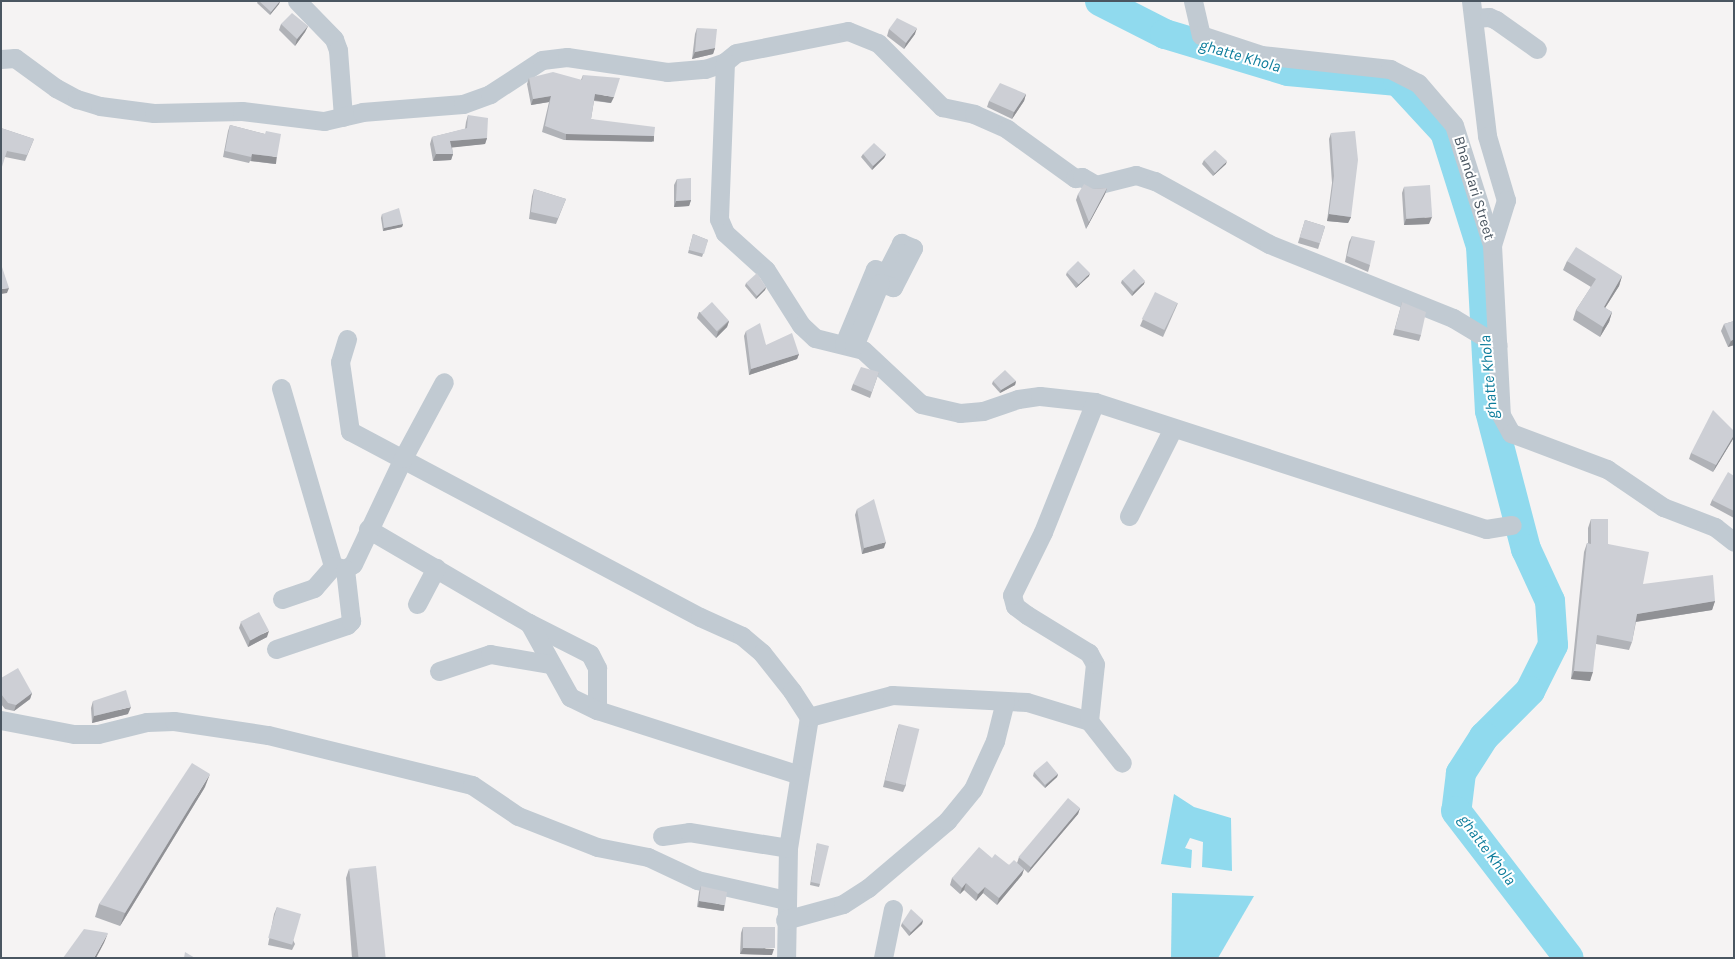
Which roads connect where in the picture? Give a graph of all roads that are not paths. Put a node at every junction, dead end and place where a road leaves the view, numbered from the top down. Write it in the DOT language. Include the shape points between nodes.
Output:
graph roads {
  1 [pos="297,1"];
  2 [pos="1194,1"];
  3 [pos="1472,10"];
  4 [pos="1537,49"];
  5 [pos="1,59"];
  6 [pos="725,62"];
  7 [pos="343,117"];
  8 [pos="1492,245"];
  9 [pos="346,339"];
  10 [pos="849,345"];
  11 [pos="1498,345"];
  12 [pos="444,382"];
  13 [pos="281,388"];
  14 [pos="1095,402"];
  15 [pos="1173,428"];
  16 [pos="402,458"];
  17 [pos="1129,516"];
  18 [pos="1512,525"];
  19 [pos="368,529"];
  20 [pos="1734,542"];
  21 [pos="339,568"];
  22 [pos="436,568"];
  23 [pos="282,599"];
  24 [pos="417,604"];
  25 [pos="529,623"];
  26 [pos="276,649"];
  27 [pos="549,664"];
  28 [pos="439,671"];
  29 [pos="1005,701"];
  30 [pos="597,710"];
  31 [pos="809,717"];
  32 [pos="1,720"];
  33 [pos="1089,721"];
  34 [pos="1122,763"];
  35 [pos="799,775"];
  36 [pos="662,836"];
  37 [pos="788,848"];
  38 [pos="786,900"];
  39 [pos="894,909"];
  40 [pos="785,920"];
  41 [pos="786,958"];
  42 [pos="882,958"];
  1 -- 7 [label="street" via="334,39 338,50"];
  2 -- 8 [label="street, Bhandari Street" via="1201,35 1261,55 1390,69 1418,83 1454,125"];
  3 -- 4 [label="street" via="1496,20"];
  3 -- 8 [label="street" via="1486,136 1506,200"];
  5 -- 7 [label="street" via="15,58 77,99 131,112 210,114 242,111 307,121"];
  6 -- 7 [label="street" via="705,69 667,72 575,57 542,60 490,94 463,104 362,112"];
  6 -- 10 [label="street" via="719,219 725,233 766,270 801,324 815,338"];
  6 -- 11 [label="street" via="736,53 848,31 866,36 890,54 942,107 974,114 1007,129 1075,178 1082,177 1096,184 1136,175 1155,181 1268,244 1453,318"];
  8 -- 11 [label="street, Bhandari Street"];
  9 -- 16 [label="street" via="340,362 350,431"];
  10 -- 10 [label="street" via="880,282 893,287 913,248 901,243 886,273 875,269"];
  10 -- 14 [label="street" via="863,350 921,404 938,409 960,413 982,411 1018,399 1040,396"];
  11 -- 20 [label="street, Bhandari Street" via="1501,415 1511,433 1607,469 1663,507 1715,527"];
  12 -- 16 [label="street"];
  13 -- 21 [label="street"];
  14 -- 15 [label="street"];
  14 -- 33 [label="street" via="1043,532 1012,594 1015,606 1027,616 1089,653 1094,664"];
  15 -- 17 [label="street"];
  15 -- 18 [label="street" via="1486,529"];
  16 -- 19 [label="street"];
  16 -- 31 [label="street" via="700,617 742,636 762,653"];
  19 -- 21 [label="street" via="353,564"];
  19 -- 22 [label="street"];
  21 -- 23 [label="street" via="314,588"];
  21 -- 26 [label="street" via="351,621"];
  22 -- 24 [label="street"];
  22 -- 25 [label="street"];
  25 -- 27 [label="street"];
  25 -- 30 [label="street" via="590,654 597,668"];
  27 -- 28 [label="street" via="490,654"];
  27 -- 30 [label="street" via="570,697"];
  29 -- 31 [label="street" via="892,695"];
  29 -- 33 [label="street" via="1027,702"];
  29 -- 40 [label="street" via="994,741 973,789 947,821 868,888 843,904"];
  30 -- 35 [label="street"];
  31 -- 35 [label="street"];
  32 -- 38 [label="street" via="74,734 98,734 147,722 174,721 268,735 472,785 518,816 597,847 648,857 697,880"];
  33 -- 34 [label="street"];
  35 -- 37 [label="street"];
  36 -- 37 [label="street" via="689,832"];
  37 -- 38 [label="street"];
  38 -- 40 [label="street"];
  39 -- 42 [label="street"];
  40 -- 41 [label="street"];
}
